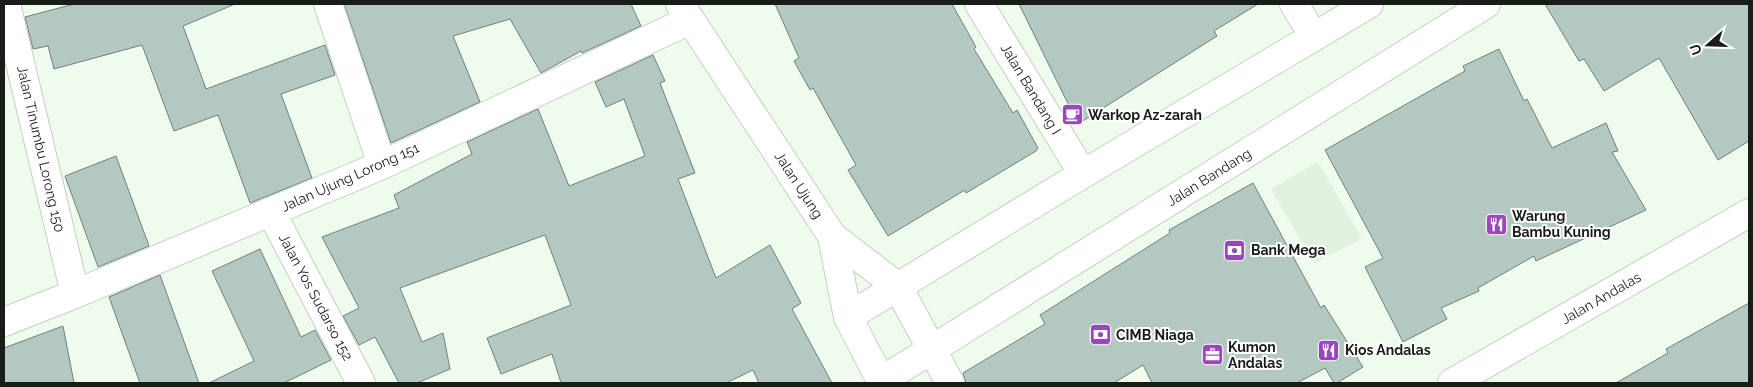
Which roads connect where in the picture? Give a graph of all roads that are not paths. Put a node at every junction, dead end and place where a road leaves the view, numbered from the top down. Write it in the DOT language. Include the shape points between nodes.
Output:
graph roads {
  1 [pos="6,4"];
  2 [pos="328,4"];
  3 [pos="979,4"];
  4 [pos="1294,4"];
  5 [pos="1369,4"];
  6 [pos="1486,4"];
  7 [pos="685,12"];
  8 [pos="1314,37"];
  9 [pos="382,165"];
  10 [pos="1083,174"];
  11 [pos="271,212"];
  12 [pos="1749,213"];
  13 [pos="832,236"];
  14 [pos="898,287"];
  15 [pos="76,294"];
  16 [pos="848,317"];
  17 [pos="4,322"];
  18 [pos="933,350"];
  19 [pos="881,382"];
  20 [pos="361,383"];
  21 [pos="950,383"];
  22 [pos="1452,383"];
  1 -- 15 [label="main road, Jalan Tinumbu Lorong 150"];
  2 -- 9 [label="main road"];
  3 -- 10 [label="main road, Jalan Bandang I"];
  4 -- 8 [label="main road"];
  5 -- 8 [label="main road"];
  6 -- 18 [label="main road, Jalan Bandang"];
  7 -- 9 [label="main road, Jalan Ujung Lorong 151"];
  7 -- 13 [label="main road, Jalan Ujung"];
  8 -- 10 [label="main road"];
  9 -- 11 [label="main road, Jalan Ujung Lorong 151"];
  10 -- 14 [label="main road"];
  11 -- 15 [label="main road, Jalan Ujung Lorong 151"];
  11 -- 20 [label="main road, Jalan Yos Sudarso 152"];
  12 -- 22 [label="main road, Jalan Andalas"];
  13 -- 14 [label="main road"];
  13 -- 16 [label="main road, Jalan Ujung"];
  14 -- 16 [label="main road"];
  14 -- 18 [label="main road"];
  15 -- 17 [label="main road, Jalan Ujung Lorong 151"];
  16 -- 19 [label="main road, Jalan Ujung"];
  18 -- 19 [label="main road, Jalan Bandang"];
  18 -- 21 [label="main road"];
}
